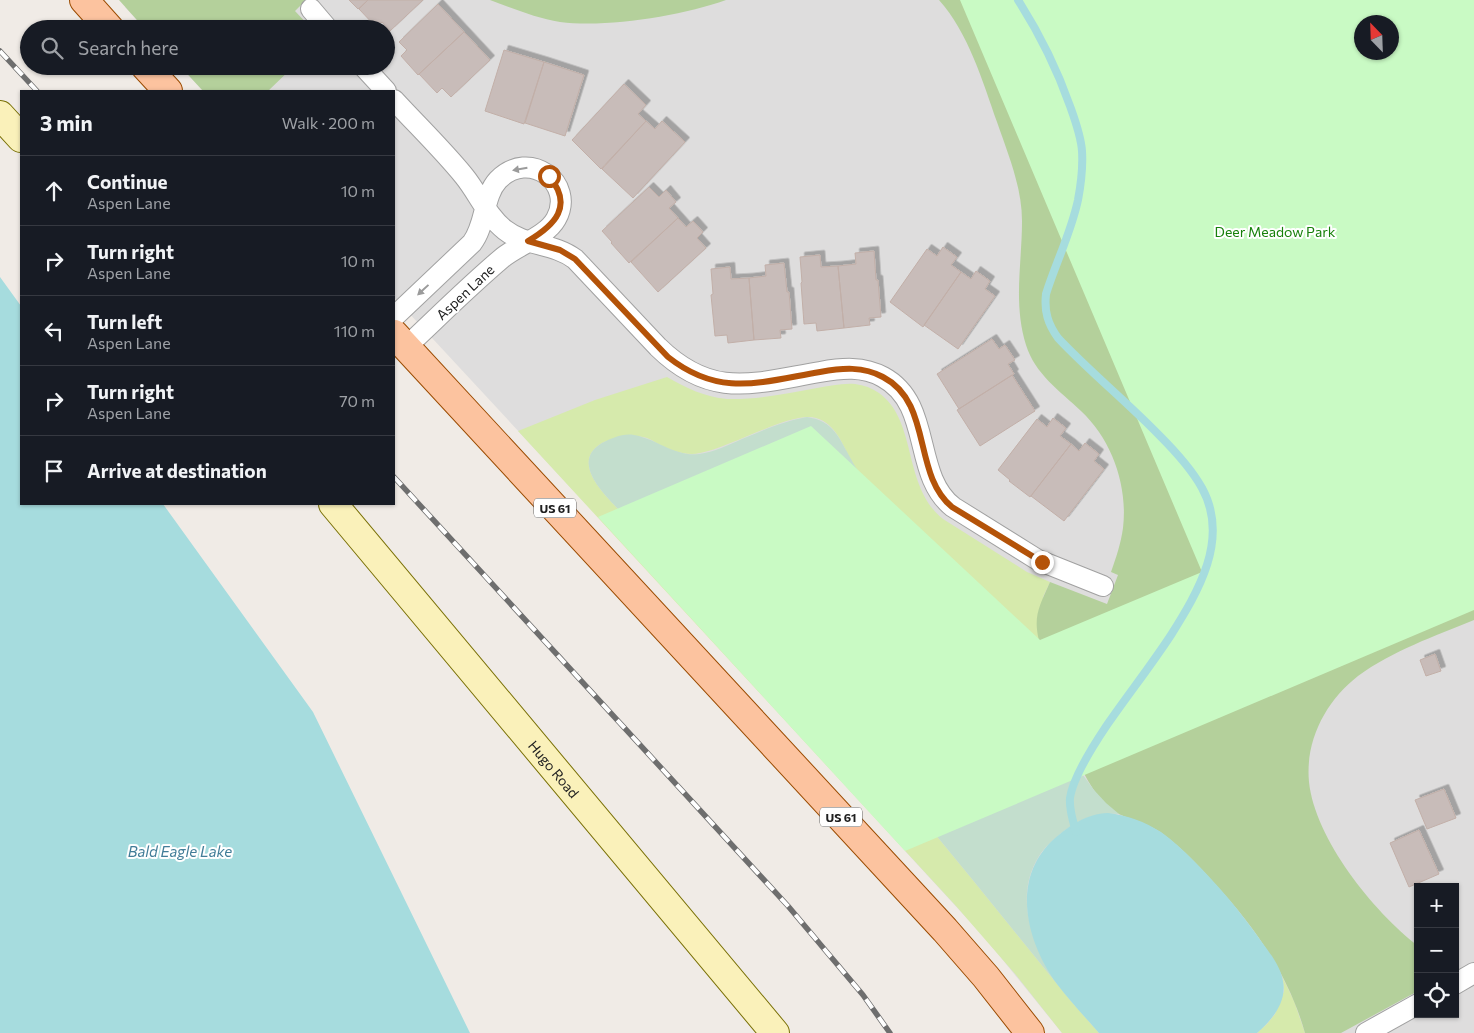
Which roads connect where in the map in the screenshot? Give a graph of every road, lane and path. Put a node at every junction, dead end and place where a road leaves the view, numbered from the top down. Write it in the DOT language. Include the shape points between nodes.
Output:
graph roads {
  1 [pos="84,0"];
  2 [pos="310,9"];
  3 [pos="102,20"];
  4 [pos="320,20"];
  5 [pos="153,75"];
  6 [pos="371,75"];
  7 [pos="167,90"];
  8 [pos="385,90"];
  9 [pos="395,101"];
  10 [pos="0,115"];
  11 [pos="20,137"];
  12 [pos="486,209"];
  13 [pos="528,241"];
  14 [pos="395,317"];
  15 [pos="400,341"];
  16 [pos="334,505"];
  17 [pos="1103,586"];
  18 [pos="1474,974"];
  19 [pos="1459,982"];
  20 [pos="1414,1006"];
  21 [pos="775,1033"];
  22 [pos="1030,1033"];
  23 [pos="1366,1033"];
  1 -- 3 [label="main road"];
  2 -- 4 [label="street"];
  5 -- 7 [label="main road"];
  6 -- 8 [label="street"];
  9 -- 12 [label="street" via="462,173"];
  10 -- 11 [label="street"];
  12 -- 13 [label="street" via="504,230"];
  13 -- 12 [label="street, Aspen Lane, one-way" via="549,228 560,208 560,196 549,176 529,167 506,173 495,184"];
  12 -- 14 [label="street, Aspen Lane, one-way" via="472,243"];
  13 -- 15 [label="street, Aspen Lane" via="499,260"];
  13 -- 17 [label="street" via="560,250 575,259 663,352 698,376 744,384 850,368 883,377 909,403 940,496 952,507 1038,560"];
  15 -- 22 [label="main road, US 61" via="958,944"];
  16 -- 21 [label="street, Hugo Road"];
  18 -- 19 [label="street"];
  20 -- 23 [label="street"];
}
